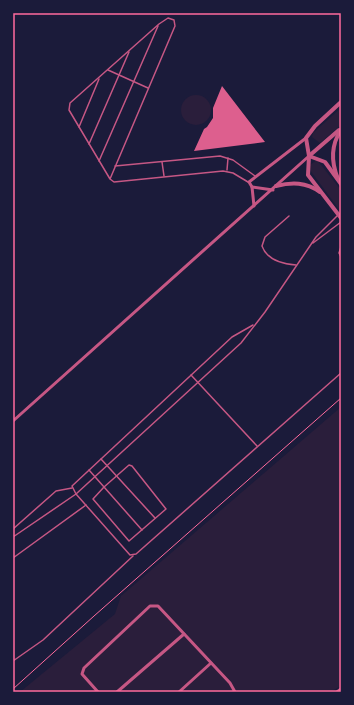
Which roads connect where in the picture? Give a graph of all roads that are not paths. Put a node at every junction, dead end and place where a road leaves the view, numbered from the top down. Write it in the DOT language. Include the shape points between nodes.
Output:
graph roads {
  1 [pos="159,24"];
  2 [pos="130,50"];
  3 [pos="108,70"];
  4 [pos="119,75"];
  5 [pos="100,77"];
  6 [pos="134,82"];
  7 [pos="148,88"];
  8 [pos="341,102"];
  9 [pos="79,127"];
  10 [pos="341,129"];
  11 [pos="306,138"];
  12 [pos="89,144"];
  13 [pos="309,156"];
  14 [pos="228,158"];
  15 [pos="99,161"];
  16 [pos="162,162"];
  17 [pos="115,166"];
  18 [pos="227,171"];
  19 [pos="256,176"];
  20 [pos="164,177"];
  21 [pos="110,179"];
  22 [pos="338,179"];
  23 [pos="249,182"];
  24 [pos="341,184"];
  25 [pos="252,187"];
  26 [pos="275,188"];
  27 [pos="323,194"];
  28 [pos="254,206"];
  29 [pos="289,216"];
  30 [pos="340,216"];
  31 [pos="341,222"];
  32 [pos="312,244"];
  33 [pos="341,247"];
  34 [pos="341,257"];
  35 [pos="296,265"];
  36 [pos="253,325"];
  37 [pos="341,373"];
  38 [pos="191,375"];
  39 [pos="198,382"];
  40 [pos="13,421"];
  41 [pos="257,446"];
  42 [pos="101,459"];
  43 [pos="107,466"];
  44 [pos="89,470"];
  45 [pos="116,475"];
  46 [pos="95,477"];
  47 [pos="104,487"];
  48 [pos="72,488"];
  49 [pos="76,494"];
  50 [pos="86,505"];
  51 [pos="156,519"];
  52 [pos="13,529"];
  53 [pos="142,531"];
  54 [pos="13,537"];
  55 [pos="133,556"];
  56 [pos="13,558"];
  57 [pos="184,634"];
  58 [pos="13,661"];
  59 [pos="211,663"];
  60 [pos="341,689"];
  61 [pos="98,692"];
  62 [pos="117,692"];
  63 [pos="179,692"];
  64 [pos="235,692"];
  65 [pos="337,692"];
  1 -- 2 [label="lane"];
  1 -- 6 [label="lane"];
  1 -- 7 [label="lane" via="172,18 176,24"];
  2 -- 3 [label="lane"];
  2 -- 4 [label="lane"];
  3 -- 4 [label="lane"];
  3 -- 5 [label="lane"];
  4 -- 6 [label="lane"];
  4 -- 12 [label="lane"];
  5 -- 9 [label="lane"];
  5 -- 9 [label="lane" via="69,104 69,110"];
  6 -- 7 [label="lane"];
  6 -- 15 [label="lane"];
  7 -- 17 [label="lane"];
  8 -- 11 [label="street"];
  9 -- 12 [label="lane"];
  10 -- 13 [label="street"];
  10 -- 22 [label="street" via="334,143 333,152"];
  11 -- 13 [label="street"];
  11 -- 19 [label="street"];
  12 -- 15 [label="lane"];
  13 -- 22 [label="street" via="325,162"];
  13 -- 26 [label="street"];
  13 -- 27 [label="street" via="308,175"];
  14 -- 16 [label="lane"];
  14 -- 18 [label="lane"];
  14 -- 19 [label="lane"];
  15 -- 21 [label="lane"];
  16 -- 17 [label="lane"];
  16 -- 20 [label="lane"];
  17 -- 21 [label="lane"];
  18 -- 20 [label="lane"];
  18 -- 23 [label="lane"];
  19 -- 23 [label="street"];
  20 -- 21 [label="lane" via="115,182"];
  22 -- 24 [label="street"];
  23 -- 25 [label="street"];
  25 -- 26 [label="street"];
  25 -- 28 [label="street"];
  26 -- 27 [label="street" via="286,184 301,184 315,188"];
  26 -- 28 [label="street"];
  27 -- 30 [label="street"];
  28 -- 40 [label="street"];
  29 -- 35 [label="lane" via="265,237 262,246 266,254 278,261"];
  30 -- 32 [label="lane" via="319,233"];
  31 -- 32 [label="lane"];
  32 -- 35 [label="lane"];
  33 -- 34 [label="lane"];
  35 -- 36 [label="lane" via="265,312"];
  36 -- 38 [label="lane" via="232,336"];
  36 -- 39 [label="lane" via="245,339"];
  37 -- 41 [label="lane"];
  38 -- 39 [label="lane"];
  38 -- 42 [label="lane"];
  39 -- 41 [label="lane"];
  39 -- 43 [label="lane"];
  41 -- 55 [label="lane"];
  42 -- 43 [label="lane"];
  42 -- 44 [label="lane"];
  43 -- 45 [label="lane"];
  43 -- 46 [label="lane"];
  44 -- 46 [label="lane"];
  44 -- 48 [label="lane"];
  45 -- 47 [label="lane"];
  45 -- 51 [label="lane"];
  45 -- 51 [label="lane" via="129,465 132,466 166,507"];
  46 -- 47 [label="lane"];
  46 -- 49 [label="lane"];
  47 -- 53 [label="lane"];
  47 -- 53 [label="lane" via="94,500 128,540 132,540"];
  48 -- 49 [label="lane"];
  48 -- 52 [label="lane" via="56,491"];
  49 -- 50 [label="lane"];
  49 -- 54 [label="lane"];
  50 -- 55 [label="lane" via="128,554"];
  50 -- 56 [label="lane"];
  51 -- 53 [label="lane"];
  55 -- 58 [label="lane" via="43,640"];
  57 -- 59 [label="street"];
  57 -- 61 [label="street" via="158,606 150,606 84,668 82,674"];
  57 -- 62 [label="street"];
  59 -- 63 [label="street"];
  59 -- 64 [label="street"];
  60 -- 65 [label="street"];
}
